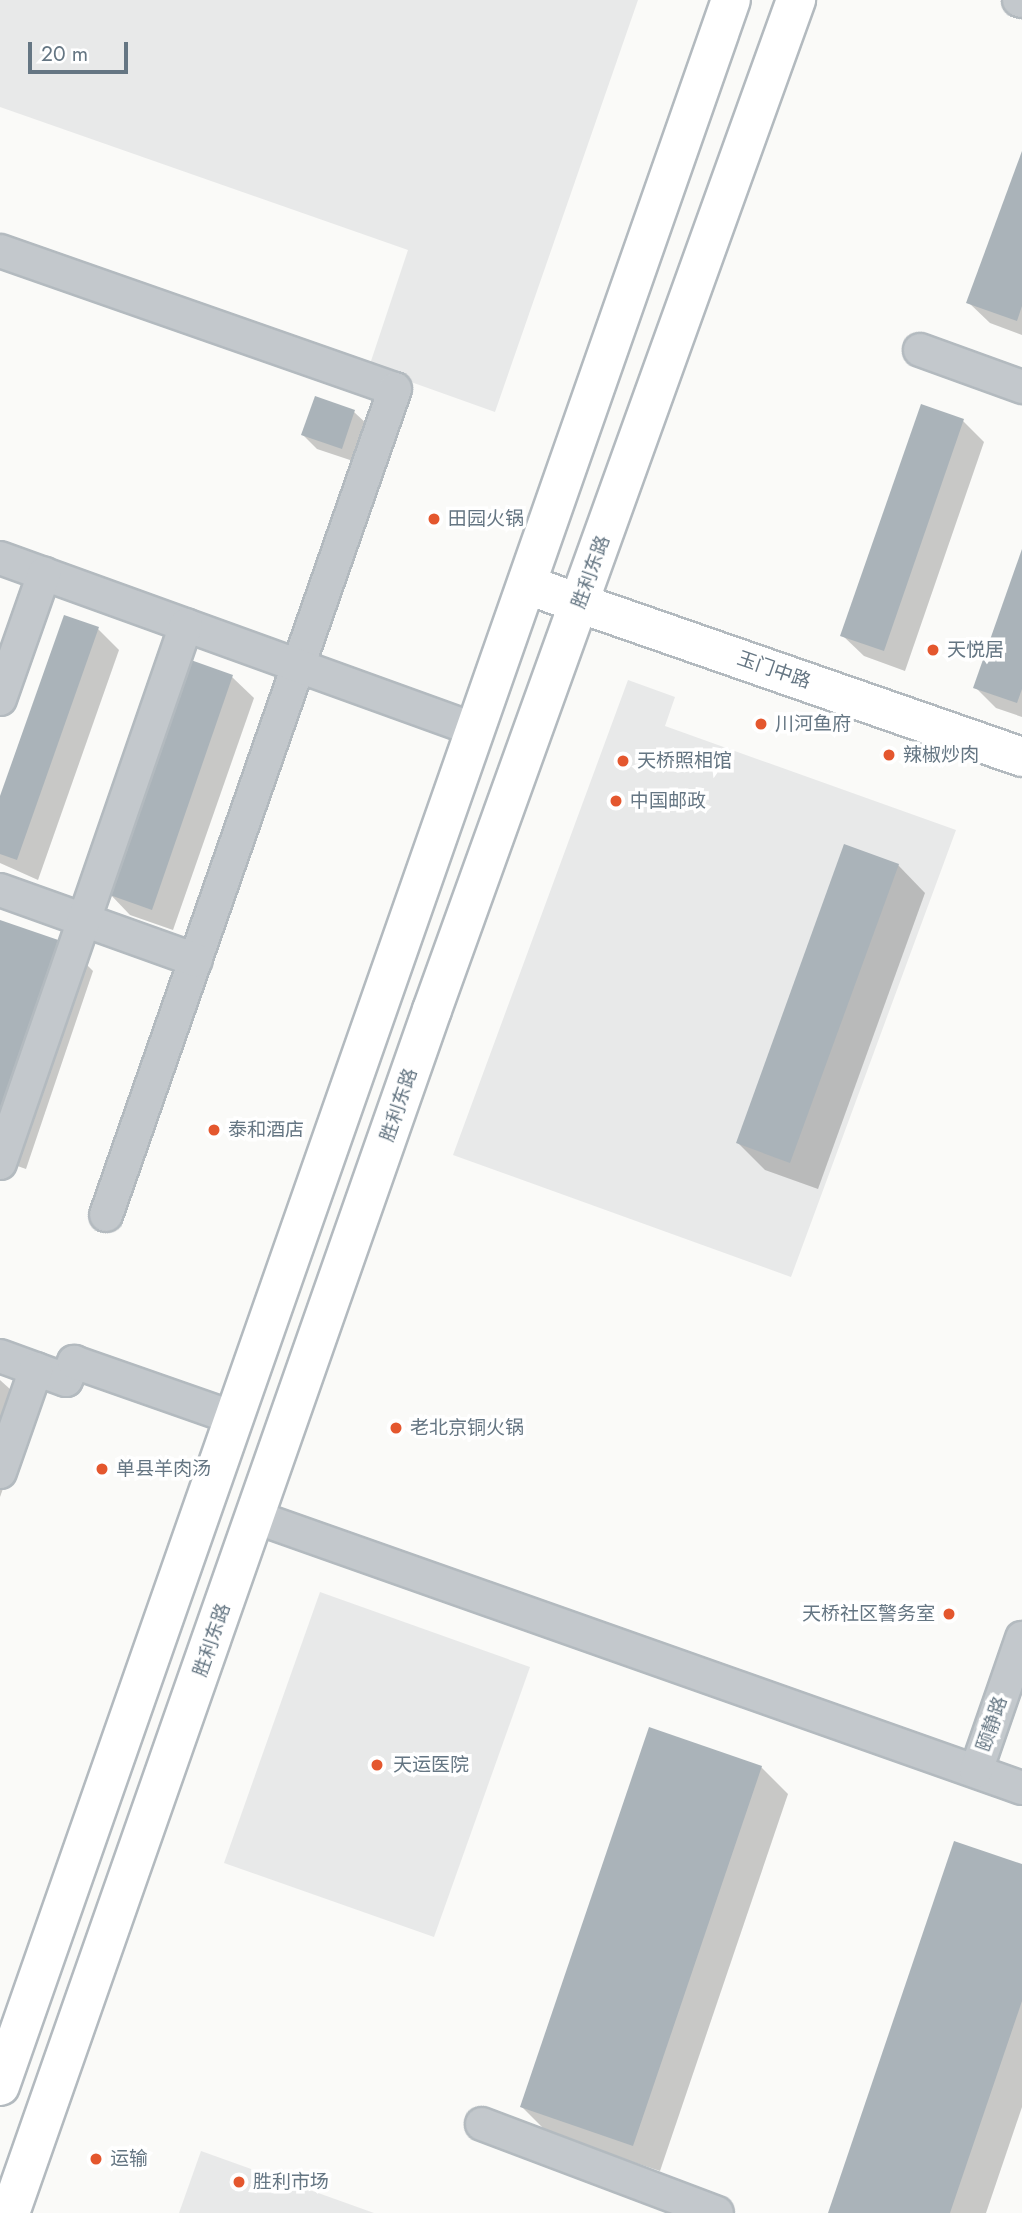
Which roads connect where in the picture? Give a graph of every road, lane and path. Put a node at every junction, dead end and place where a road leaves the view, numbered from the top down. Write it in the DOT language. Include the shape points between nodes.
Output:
graph roads {
  1 [pos="731,0"];
  2 [pos="796,0"];
  3 [pos="0,251"];
  4 [pos="920,350"];
  5 [pos="1022,387"];
  6 [pos="0,558"];
  7 [pos="44,574"];
  8 [pos="527,585"];
  9 [pos="580,602"];
  10 [pos="186,625"];
  11 [pos="298,666"];
  12 [pos="0,699"];
  13 [pos="476,730"];
  14 [pos="1022,757"];
  15 [pos="0,892"];
  16 [pos="84,920"];
  17 [pos="196,960"];
  18 [pos="0,1163"];
  19 [pos="106,1215"];
  20 [pos="0,1356"];
  21 [pos="36,1369"];
  22 [pos="231,1417"];
  23 [pos="0,1472"];
  24 [pos="255,1517"];
  25 [pos="1022,1638"];
  26 [pos="976,1771"];
  27 [pos="1022,1787"];
  28 [pos="0,2086"];
  29 [pos="482,2124"];
  30 [pos="10,2213"];
  31 [pos="717,2213"];
  1 -- 8 [label="main road"];
  2 -- 9 [label="main road, 胜利东路"];
  3 -- 11 [label="street" via="395,389"];
  4 -- 5 [label="street"];
  6 -- 7 [label="street"];
  7 -- 10 [label="street"];
  7 -- 12 [label="street"];
  8 -- 9 [label="main road, 玉门中路"];
  8 -- 13 [label="main road"];
  9 -- 14 [label="main road, 玉门中路"];
  9 -- 24 [label="main road, 胜利东路"];
  10 -- 11 [label="street"];
  10 -- 16 [label="street"];
  11 -- 13 [label="street"];
  11 -- 17 [label="street"];
  13 -- 22 [label="main road"];
  15 -- 16 [label="street"];
  16 -- 17 [label="street"];
  16 -- 18 [label="street"];
  17 -- 19 [label="street"];
  20 -- 21 [label="street"];
  21 -- 22 [label="street" via="66,1380 74,1362"];
  21 -- 23 [label="street"];
  22 -- 28 [label="main road"];
  24 -- 26 [label="street"];
  24 -- 30 [label="main road, 胜利东路"];
  25 -- 26 [label="street, 颐静路"];
  26 -- 27 [label="street"];
  29 -- 31 [label="street"];
}
